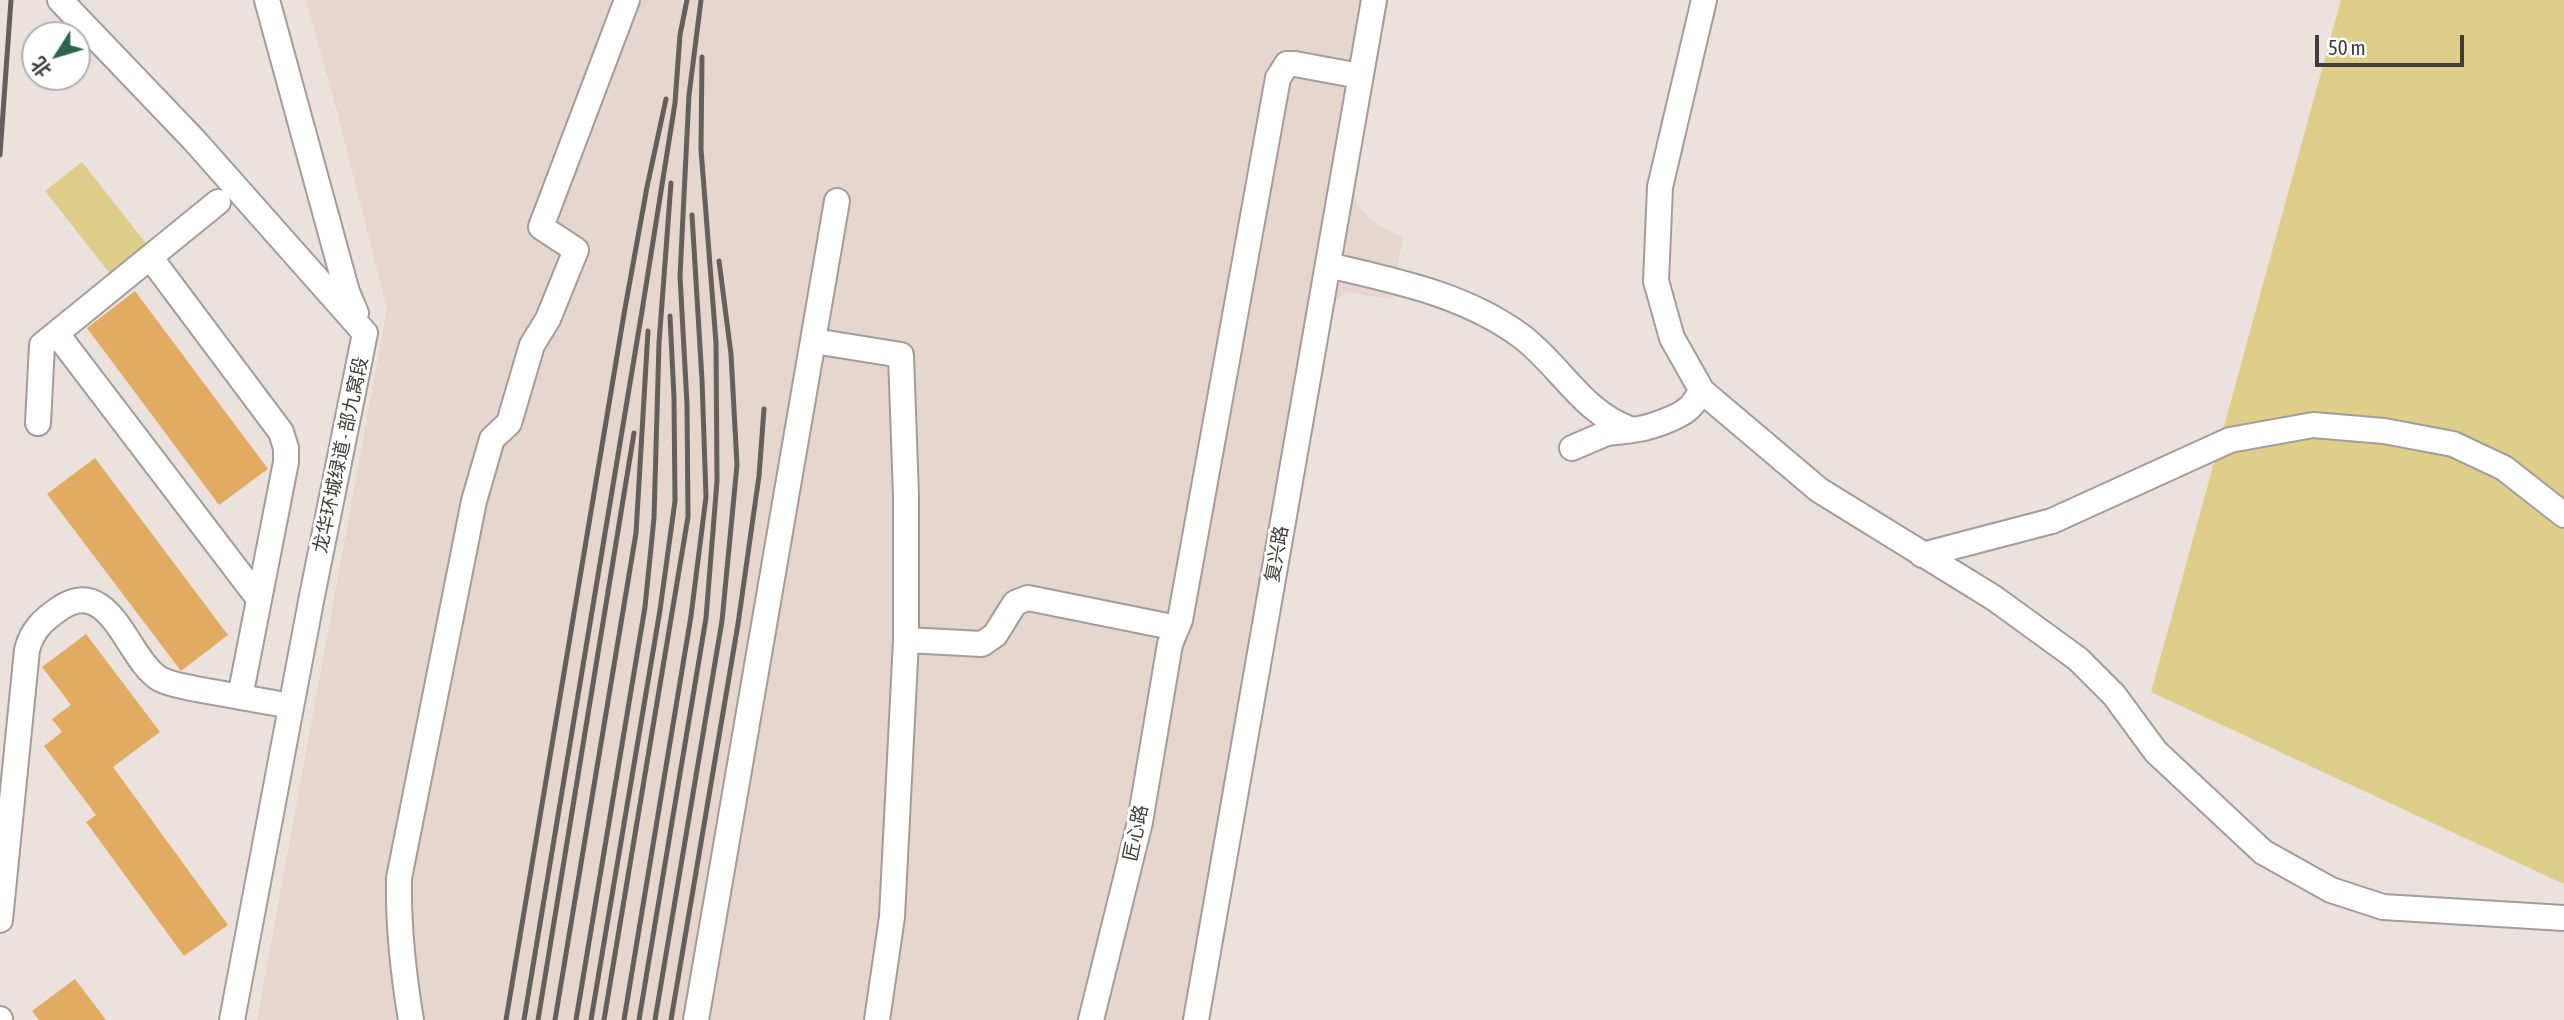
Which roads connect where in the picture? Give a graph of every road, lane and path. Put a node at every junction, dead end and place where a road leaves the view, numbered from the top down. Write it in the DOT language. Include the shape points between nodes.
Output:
graph roads {
  1 [pos="60,0"];
  2 [pos="267,0"];
  3 [pos="627,0"];
  4 [pos="1374,0"];
  5 [pos="1704,0"];
  6 [pos="1359,82"];
  7 [pos="837,201"];
  8 [pos="218,202"];
  9 [pos="150,257"];
  10 [pos="1328,265"];
  11 [pos="365,333"];
  12 [pos="57,334"];
  13 [pos="814,341"];
  14 [pos="1702,391"];
  15 [pos="38,423"];
  16 [pos="1633,430"];
  17 [pos="1572,448"];
  18 [pos="2564,515"];
  19 [pos="1922,555"];
  20 [pos="259,599"];
  21 [pos="1174,636"];
  22 [pos="906,640"];
  23 [pos="240,697"];
  24 [pos="291,706"];
  25 [pos="2564,918"];
  26 [pos="0,920"];
  27 [pos="232,1020"];
  28 [pos="411,1020"];
  29 [pos="696,1020"];
  30 [pos="877,1020"];
  31 [pos="1091,1020"];
  32 [pos="1196,1020"];
  1 -- 11 [label="street, 龙华环城绿道 - 部九窝段" via="194,140"];
  2 -- 11 [label="street" via="347,292"];
  3 -- 28 [label="street" via="541,227 576,250 554,307 532,345 509,423 492,439 474,501 400,878 399,930"];
  4 -- 6 [label="street, 复兴路"];
  5 -- 14 [label="street" via="1660,187 1656,281 1672,338"];
  6 -- 10 [label="street, 复兴路"];
  6 -- 21 [label="street, 匠心路" via="1295,64 1287,64 1279,78"];
  7 -- 13 [label="street"];
  8 -- 9 [label="street"];
  9 -- 12 [label="street"];
  9 -- 20 [label="street" via="281,432 286,447"];
  10 -- 16 [label="street" via="1453,298 1487,313 1523,338 1604,416"];
  10 -- 32 [label="street, 复兴路"];
  11 -- 24 [label="street, 龙华环城绿道 - 部九窝段"];
  12 -- 15 [label="street" via="42,345"];
  12 -- 20 [label="street"];
  13 -- 22 [label="street" via="901,355"];
  13 -- 29 [label="street"];
  14 -- 16 [label="street" via="1688,410"];
  14 -- 19 [label="street" via="1819,490"];
  16 -- 17 [label="street" via="1607,433"];
  18 -- 19 [label="street" via="2504,468 2453,444 2384,431 2313,425 2230,440 2052,521"];
  19 -- 25 [label="street" via="1994,598 2078,659 2114,695 2156,752 2274,859 2330,890 2383,908"];
  20 -- 23 [label="street"];
  21 -- 22 [label="street" via="1028,598 1015,603 995,635 982,644"];
  21 -- 31 [label="street, 匠心路" via="1139,822"];
  22 -- 30 [label="street" via="891,917"];
  23 -- 24 [label="street"];
  23 -- 26 [label="street" via="162,680 144,664 112,617 87,601 73,601 37,626 27,650"];
  24 -- 27 [label="street, 龙华环城绿道 - 部九窝段"];
}
